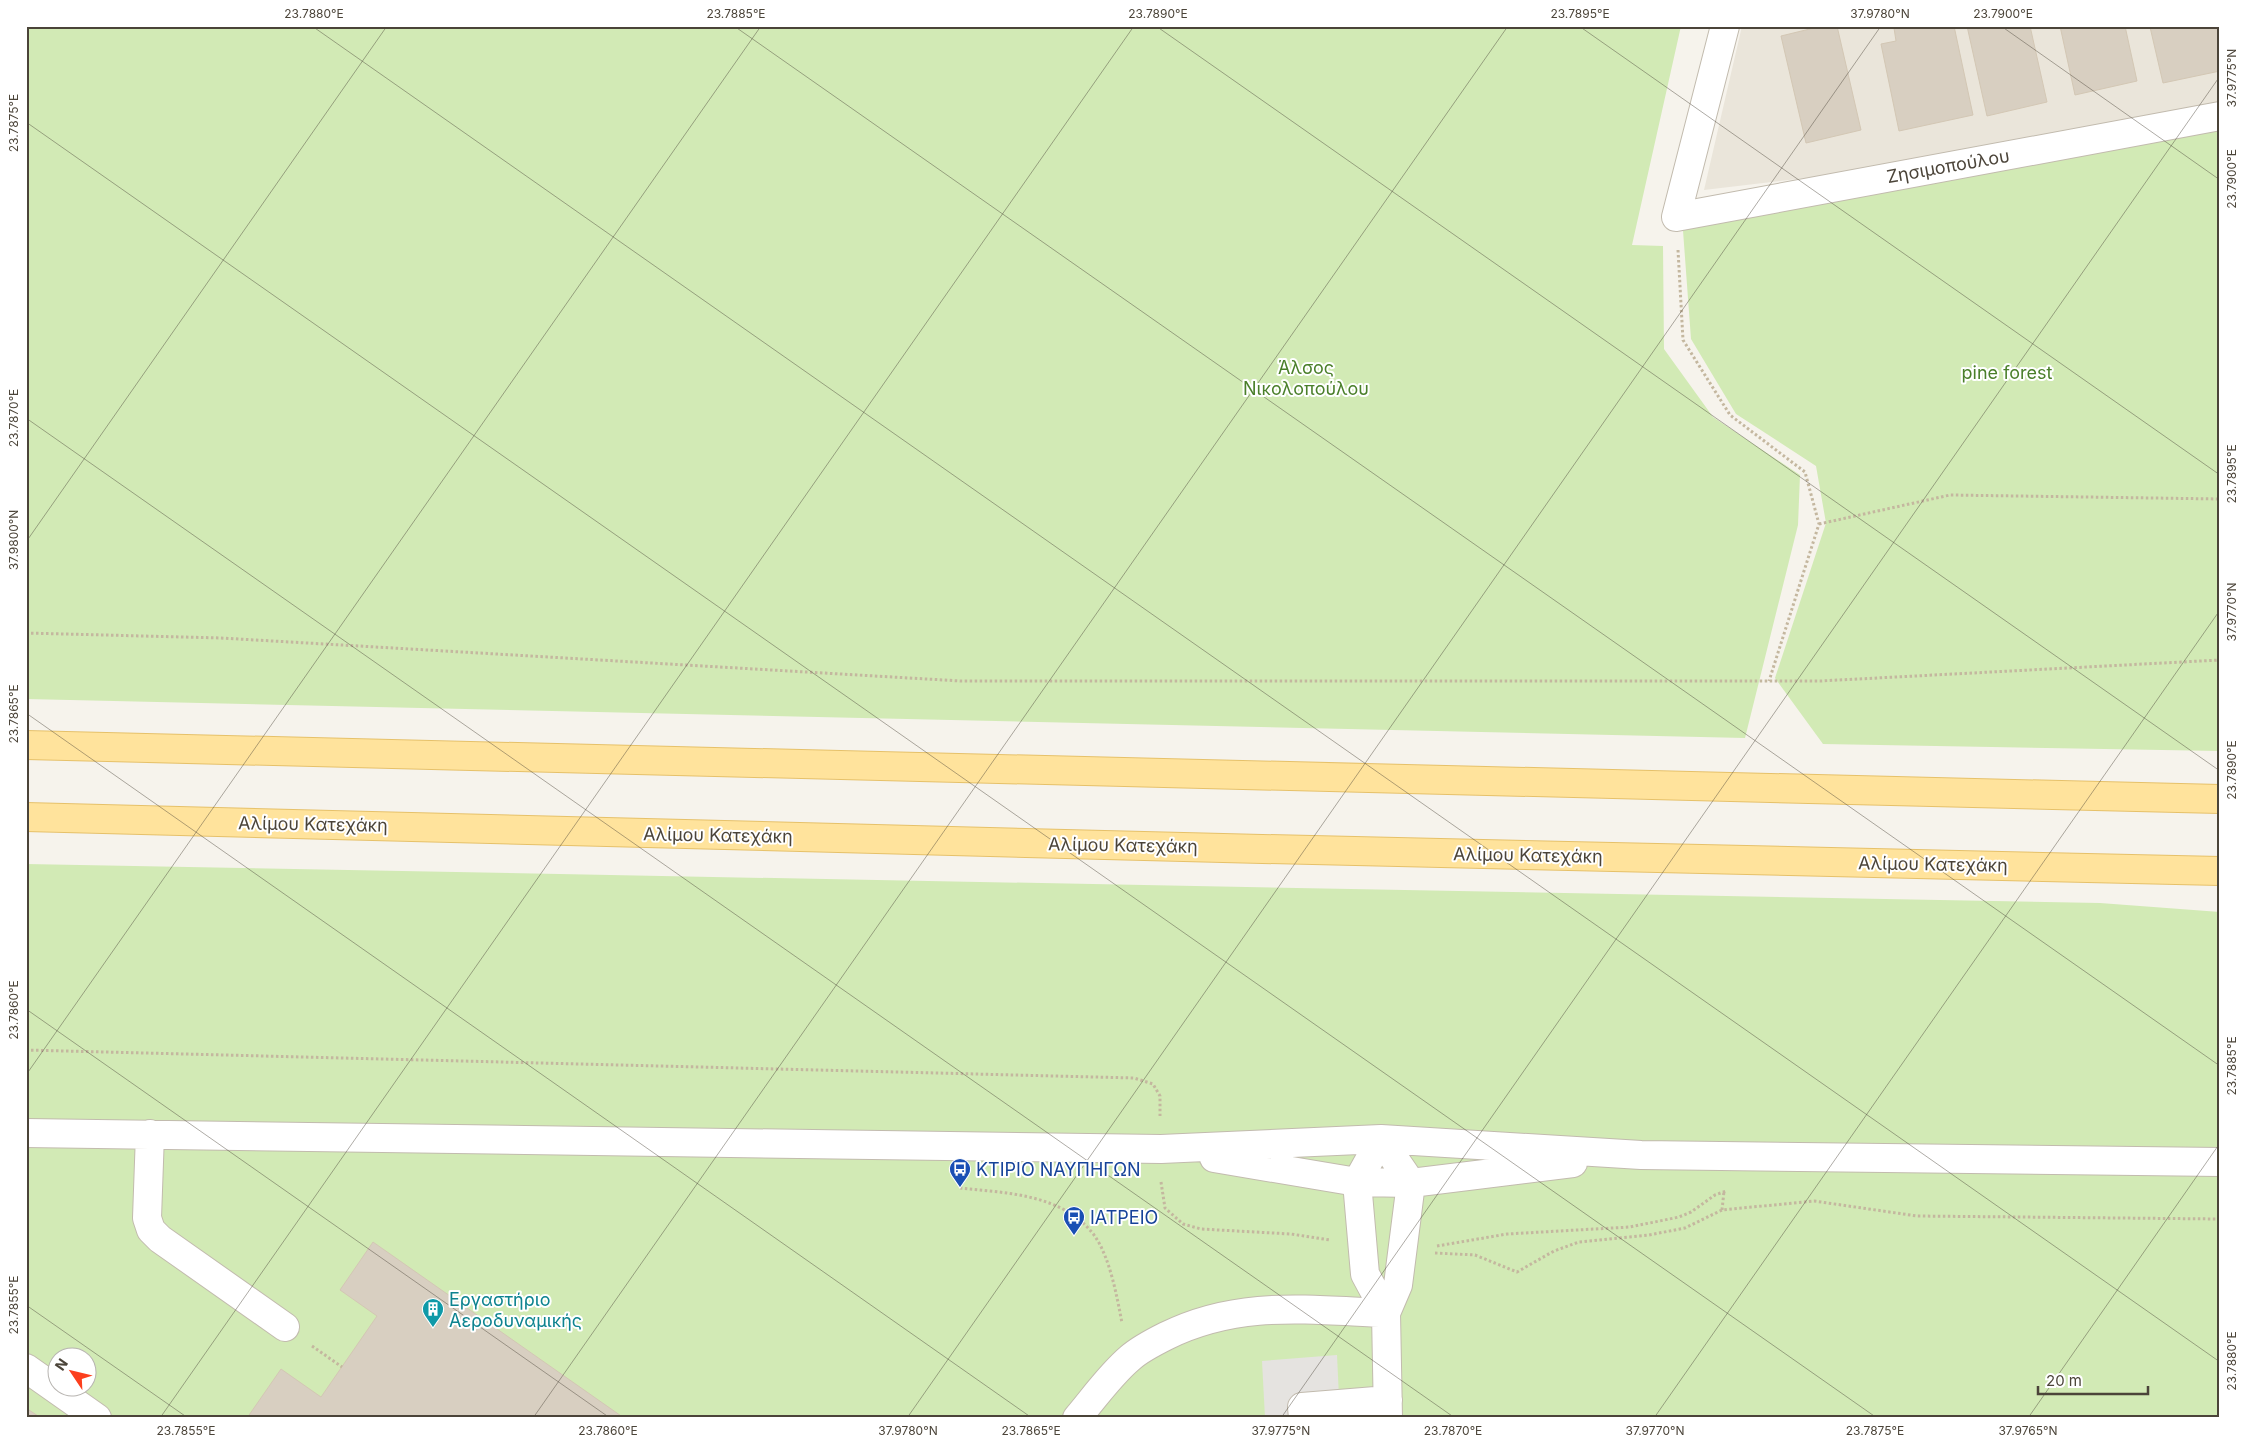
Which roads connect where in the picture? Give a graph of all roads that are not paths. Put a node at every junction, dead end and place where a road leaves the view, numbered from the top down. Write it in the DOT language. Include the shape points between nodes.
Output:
graph roads {
  1 [pos="1725,26"];
  2 [pos="2220,116"];
  3 [pos="26,745"];
  4 [pos="2220,799"];
  5 [pos="26,817"];
  6 [pos="2220,871"];
  7 [pos="26,1133"];
  8 [pos="150,1134"];
  9 [pos="1381,1139"];
  10 [pos="1160,1148"];
  11 [pos="1641,1154"];
  12 [pos="2220,1162"];
  13 [pos="1357,1182"];
  14 [pos="1411,1182"];
  15 [pos="1386,1313"];
  16 [pos="285,1327"];
  17 [pos="26,1368"];
  18 [pos="1388,1409"];
  19 [pos="97,1418"];
  20 [pos="1077,1418"];
  21 [pos="1302,1418"];
  1 -- 2 [label="street, Ζησιμοπούλου" via="1676,217"];
  3 -- 4 [label="main road"];
  5 -- 6 [label="main road, Αλίμου Κατεχάκη"];
  7 -- 8 [label="street"];
  8 -- 10 [label="street"];
  8 -- 16 [label="street" via="147,1218 151,1230"];
  9 -- 10 [label="street"];
  9 -- 11 [label="street"];
  9 -- 13 [label="street"];
  9 -- 14 [label="street"];
  10 -- 13 [label="street"];
  11 -- 12 [label="street"];
  11 -- 14 [label="street"];
  13 -- 14 [label="street"];
  13 -- 15 [label="street" via="1365,1274"];
  14 -- 15 [label="street" via="1398,1285"];
  15 -- 18 [label="street"];
  15 -- 20 [label="street" via="1273,1308 1220,1316 1175,1332 1130,1357"];
  17 -- 19 [label="street"];
  18 -- 21 [label="street" via="1302,1406"];
}
